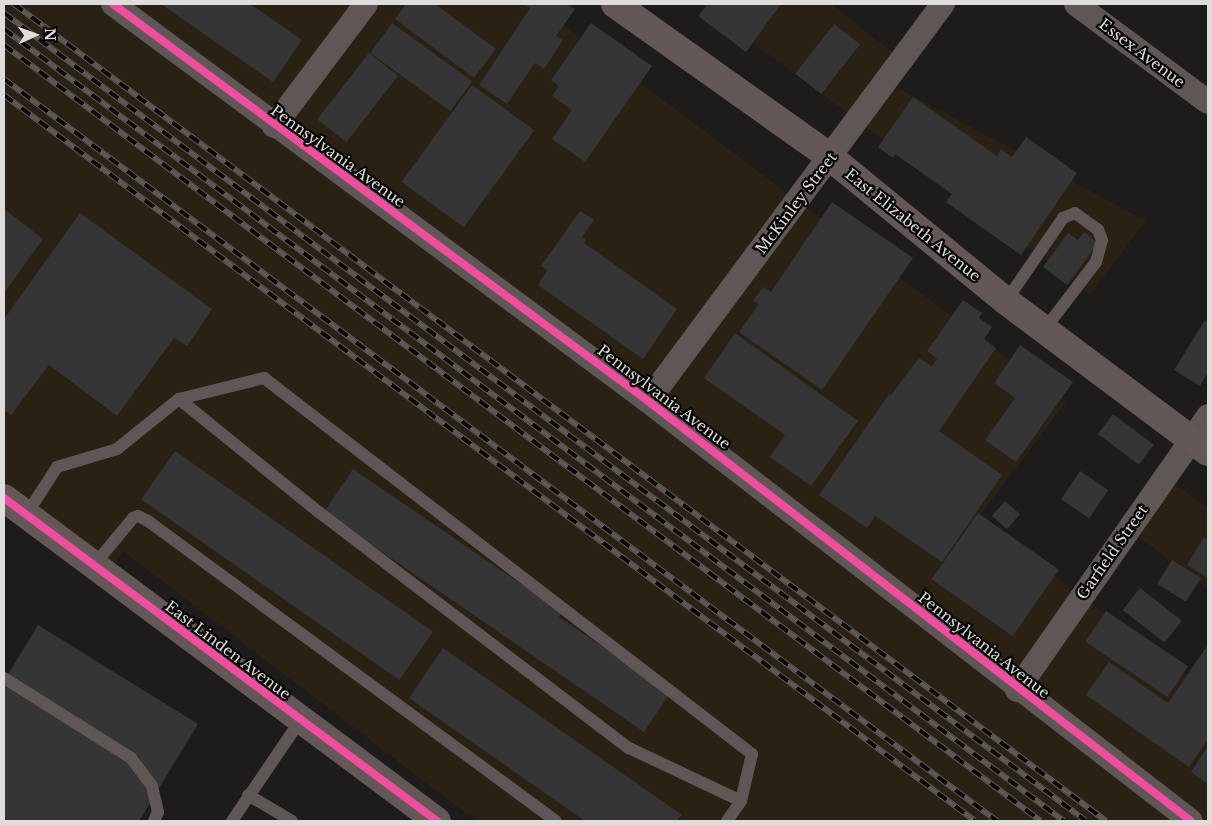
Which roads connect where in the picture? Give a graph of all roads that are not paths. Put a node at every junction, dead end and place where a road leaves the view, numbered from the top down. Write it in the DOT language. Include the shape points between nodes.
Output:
graph roads {
  1 [pos="113,4"];
  2 [pos="366,4"];
  3 [pos="615,4"];
  4 [pos="943,4"];
  5 [pos="1076,4"];
  6 [pos="1208,102"];
  7 [pos="274,126"];
  8 [pos="830,157"];
  9 [pos="1006,301"];
  10 [pos="1044,330"];
  11 [pos="179,399"];
  12 [pos="648,401"];
  13 [pos="1208,416"];
  14 [pos="1200,446"];
  15 [pos="4,498"];
  16 [pos="26,515"];
  17 [pos="94,566"];
  18 [pos="4,678"];
  19 [pos="1018,690"];
  20 [pos="300,721"];
  21 [pos="248,795"];
  22 [pos="741,801"];
  23 [pos="154,821"];
  24 [pos="232,821"];
  25 [pos="292,821"];
  26 [pos="437,821"];
  27 [pos="556,821"];
  28 [pos="727,821"];
  29 [pos="1191,821"];
  1 -- 7 [label="street, Pennsylvania Avenue"];
  2 -- 7 [label="street"];
  3 -- 8 [label="street, East Elizabeth Avenue"];
  4 -- 8 [label="street, McKinley Street"];
  5 -- 6 [label="street, Essex Avenue"];
  7 -- 12 [label="street, Pennsylvania Avenue"];
  8 -- 9 [label="street, East Elizabeth Avenue"];
  8 -- 12 [label="street, McKinley Street"];
  9 -- 10 [label="street, East Elizabeth Avenue"];
  9 -- 10 [label="lane" via="1063,218 1075,213 1098,230 1102,240 1096,262"];
  10 -- 14 [label="street, East Elizabeth Avenue"];
  11 -- 16 [label="lane" via="117,449 57,467"];
  11 -- 22 [label="lane" via="320,513 629,748"];
  11 -- 22 [label="lane" via="264,378 752,754"];
  12 -- 19 [label="street, Pennsylvania Avenue"];
  13 -- 14 [label="street, Garfield Street"];
  14 -- 19 [label="street, Garfield Street"];
  15 -- 16 [label="street, East Linden Avenue"];
  16 -- 17 [label="street, East Linden Avenue"];
  17 -- 20 [label="street, East Linden Avenue"];
  17 -- 27 [label="lane" via="133,518 138,516 148,521"];
  18 -- 23 [label="lane" via="131,758 152,786 158,812"];
  19 -- 29 [label="street, Pennsylvania Avenue"];
  20 -- 21 [label="lane"];
  20 -- 26 [label="street, East Linden Avenue"];
  21 -- 24 [label="lane"];
  21 -- 25 [label="lane"];
  22 -- 28 [label="lane"];
}
